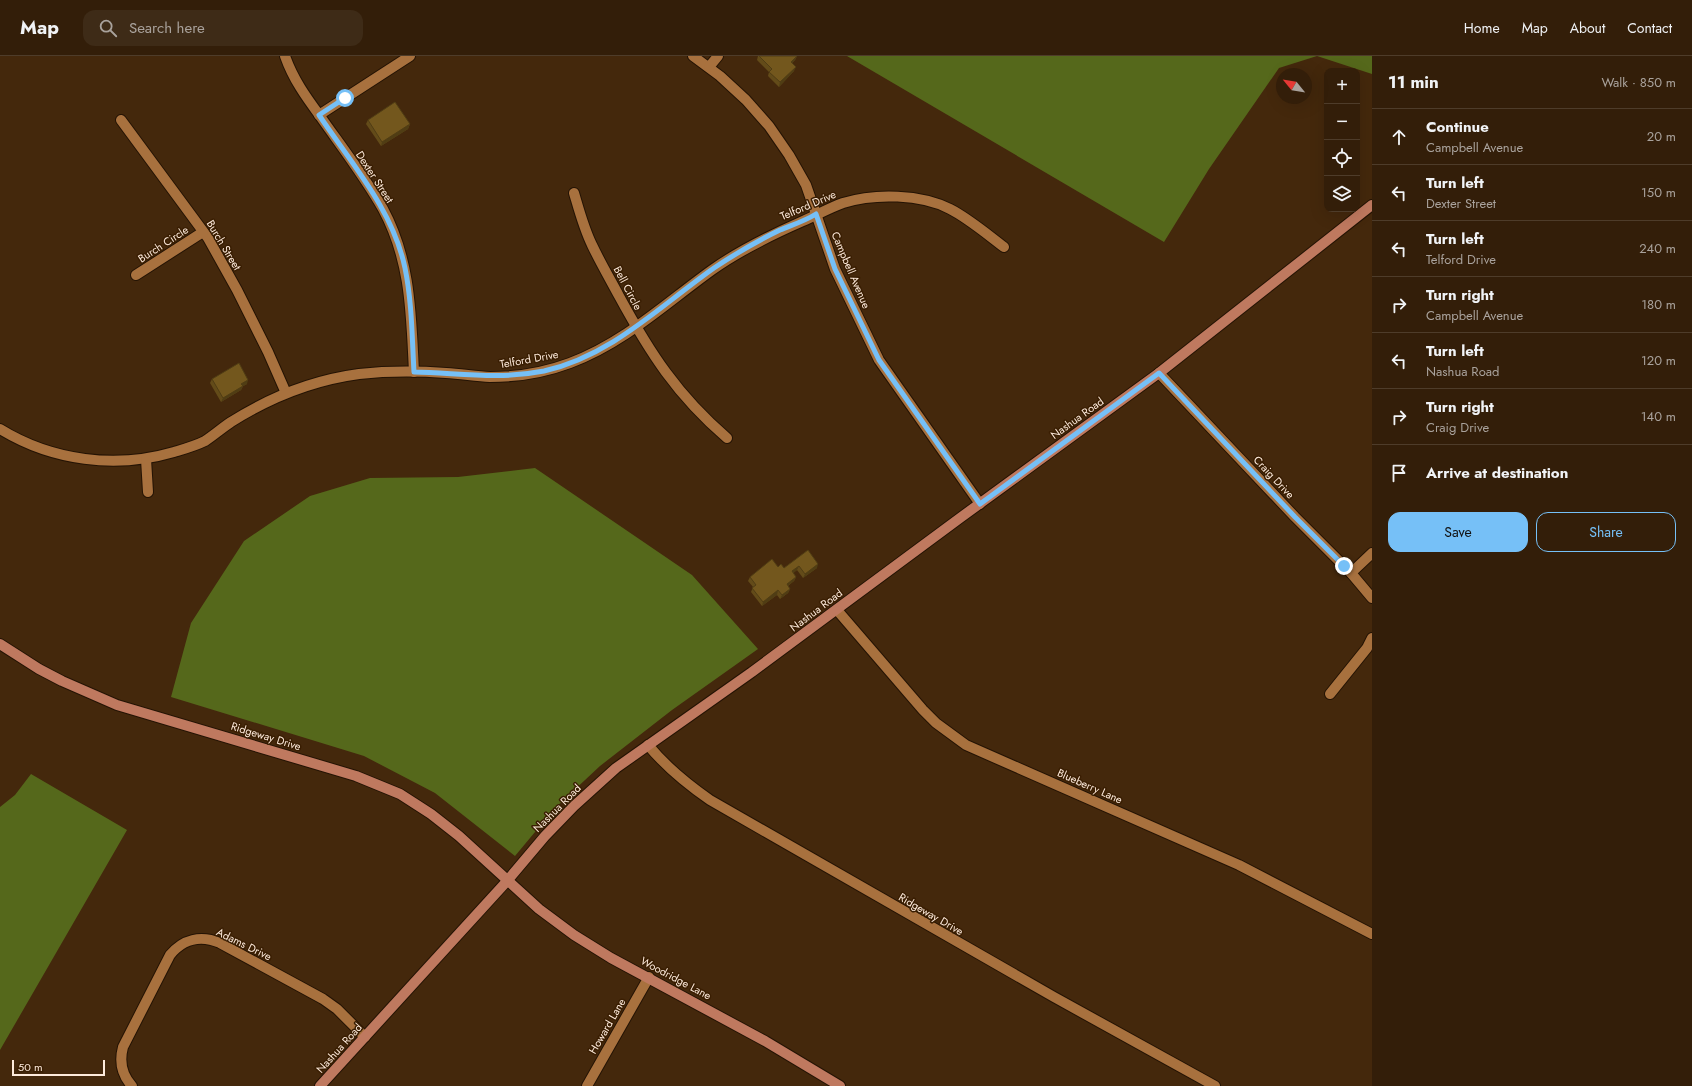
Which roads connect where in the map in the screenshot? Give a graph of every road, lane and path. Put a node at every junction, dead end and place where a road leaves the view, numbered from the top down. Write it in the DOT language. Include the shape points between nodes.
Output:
graph roads {
  1 [pos="285,56"];
  2 [pos="410,56"];
  3 [pos="693,56"];
  4 [pos="718,56"];
  5 [pos="709,67"];
  6 [pos="319,115"];
  7 [pos="121,120"];
  8 [pos="574,193"];
  9 [pos="1372,205"];
  10 [pos="816,214"];
  11 [pos="203,232"];
  12 [pos="1004,247"];
  13 [pos="136,275"];
  14 [pos="636,327"];
  15 [pos="414,372"];
  16 [pos="1159,373"];
  17 [pos="286,394"];
  18 [pos="0,429"];
  19 [pos="727,438"];
  20 [pos="146,459"];
  21 [pos="148,492"];
  22 [pos="980,504"];
  23 [pos="1372,553"];
  24 [pos="1351,573"];
  25 [pos="1372,598"];
  26 [pos="837,610"];
  27 [pos="1372,638"];
  28 [pos="0,644"];
  29 [pos="1330,694"];
  30 [pos="648,745"];
  31 [pos="507,881"];
  32 [pos="1372,934"];
  33 [pos="649,977"];
  34 [pos="366,1037"];
  35 [pos="132,1086"];
  36 [pos="320,1086"];
  37 [pos="587,1086"];
  38 [pos="840,1086"];
  39 [pos="1215,1086"];
  1 -- 6 [label="street, Dexter Street" via="296,83"];
  2 -- 6 [label="street"];
  3 -- 5 [label="street, Campbell Avenue"];
  4 -- 5 [label="street"];
  5 -- 10 [label="street, Campbell Avenue" via="746,100 769,126 806,185"];
  6 -- 15 [label="street, Dexter Street" via="382,209 401,252 410,298"];
  7 -- 11 [label="street, Burch Street"];
  8 -- 14 [label="street, Bell Circle" via="591,244"];
  9 -- 16 [label="street, Nashua Road"];
  10 -- 12 [label="street, Telford Drive" via="846,202 870,197 911,198 951,209"];
  10 -- 14 [label="street, Telford Drive" via="746,248"];
  10 -- 22 [label="street, Campbell Avenue" via="835,269 879,360"];
  11 -- 13 [label="street, Burch Circle"];
  11 -- 17 [label="street, Burch Street" via="237,290"];
  14 -- 15 [label="street, Telford Drive" via="591,354 545,370 496,377"];
  14 -- 19 [label="street, Bell Circle" via="669,378 694,408"];
  15 -- 17 [label="street, Telford Drive" via="358,374 313,384"];
  16 -- 22 [label="street, Nashua Road"];
  16 -- 24 [label="street, Craig Drive"];
  17 -- 20 [label="street, Telford Drive" via="231,422 204,442 184,450"];
  18 -- 20 [label="street, Telford Drive" via="28,444 71,457 117,461"];
  20 -- 21 [label="street"];
  22 -- 26 [label="street, Nashua Road"];
  23 -- 24 [label="street"];
  24 -- 25 [label="street, Craig Drive"];
  26 -- 30 [label="street, Nashua Road"];
  26 -- 32 [label="street, Blueberry Lane" via="923,710 936,723 966,744 1239,865"];
  27 -- 29 [label="street"];
  28 -- 31 [label="street, Ridgeway Drive" via="62,681 117,705 349,774 400,794 459,836"];
  30 -- 31 [label="street, Nashua Road" via="616,768 574,806"];
  30 -- 39 [label="street, Ridgeway Drive" via="670,769 710,800 1033,986"];
  31 -- 33 [label="street, Woodridge Lane" via="574,934 611,958"];
  31 -- 34 [label="street, Nashua Road"];
  33 -- 37 [label="street, Howard Lane"];
  33 -- 38 [label="street, Woodridge Lane" via="766,1041"];
  34 -- 35 [label="street, Adams Drive" via="323,999 220,943 197,939 181,944 170,955 122,1048 123,1072"];
  34 -- 36 [label="street, Nashua Road"];
}
